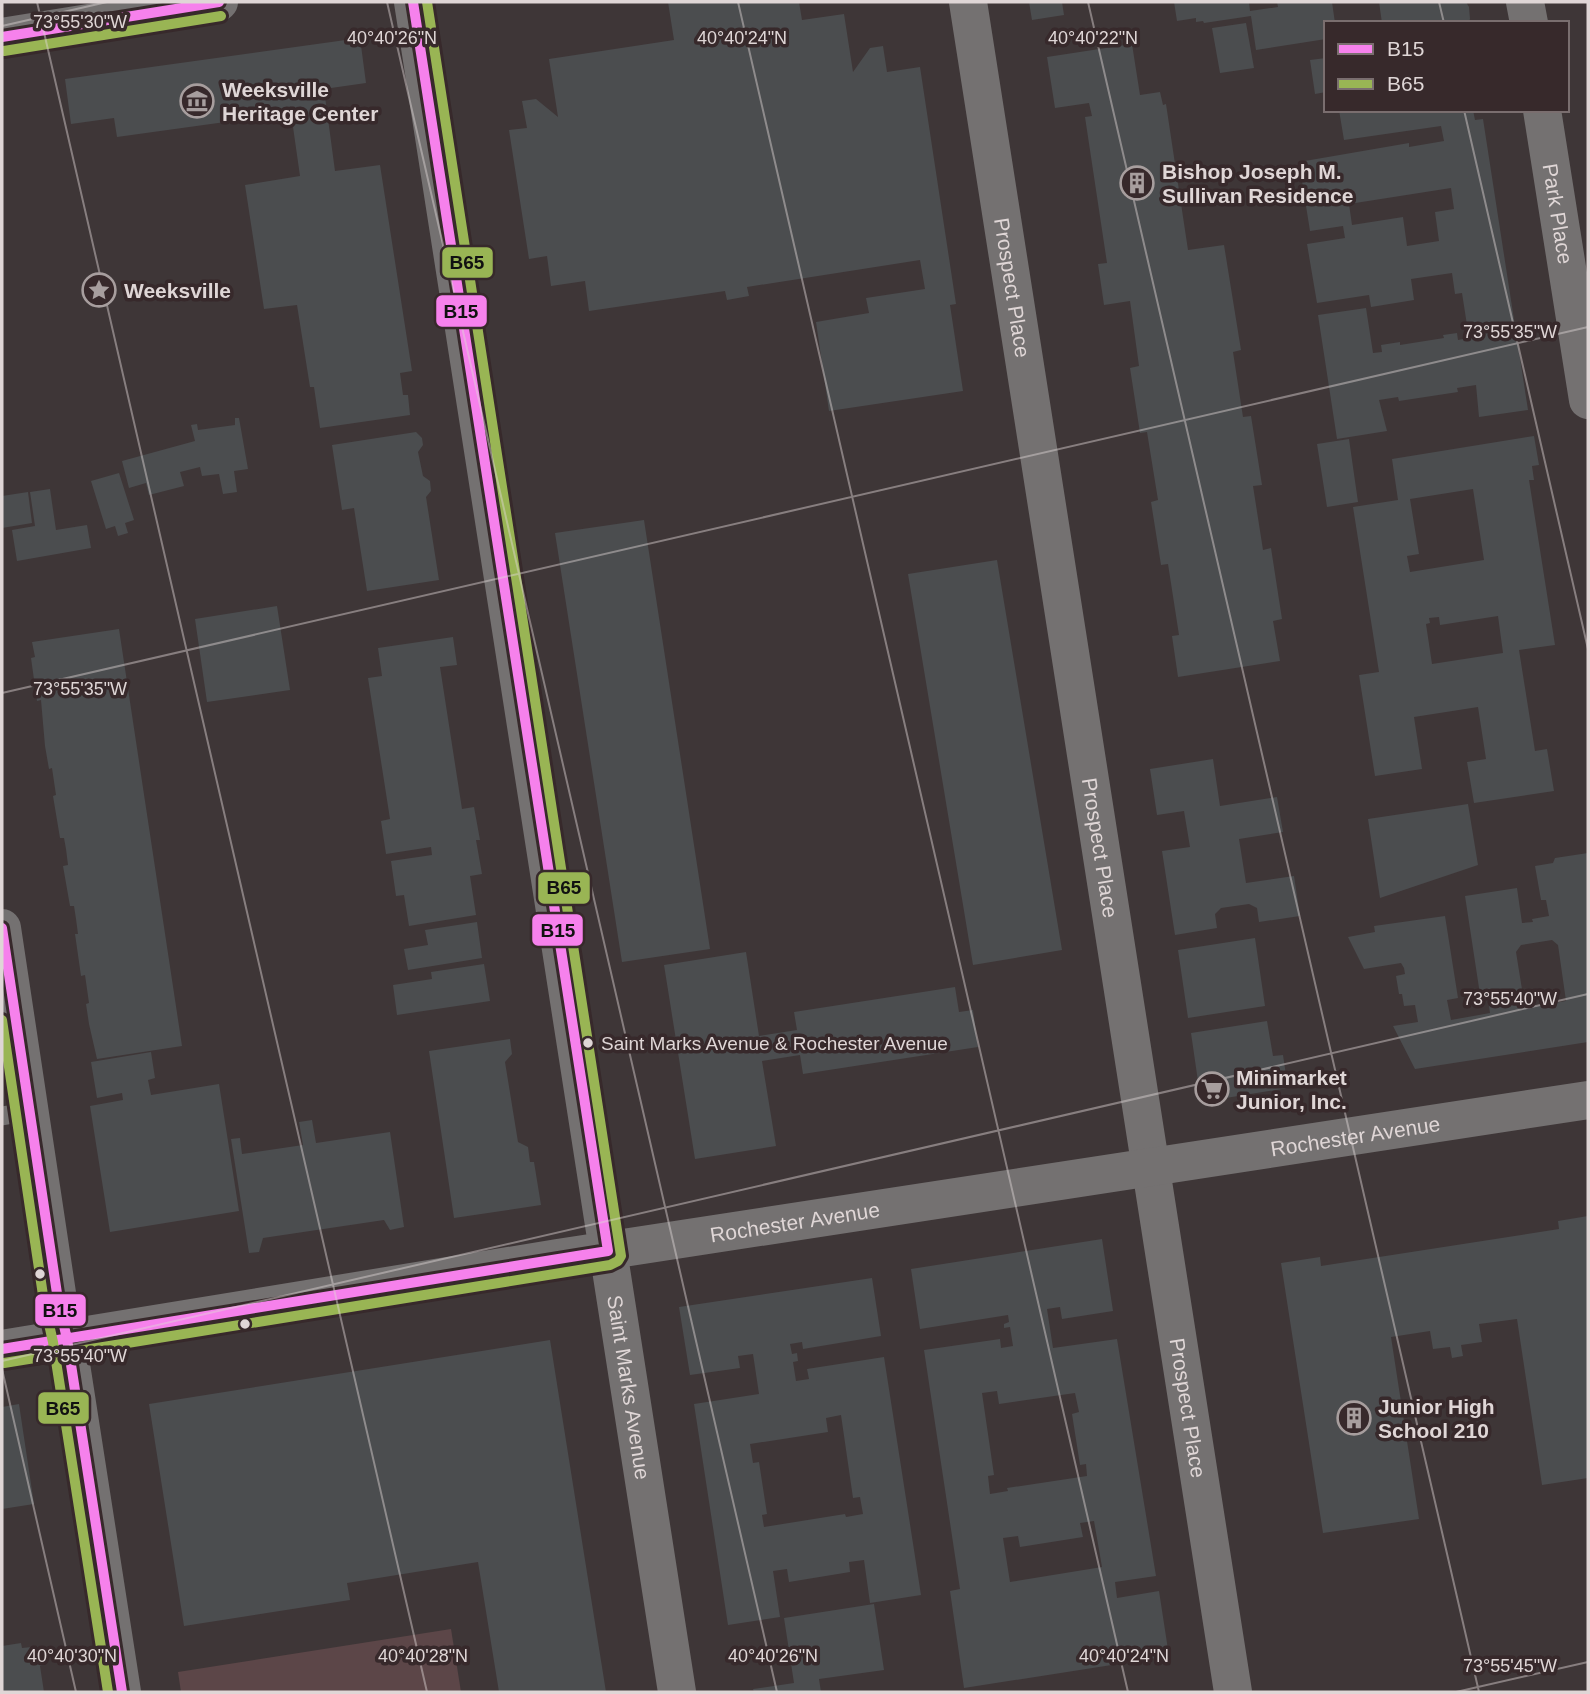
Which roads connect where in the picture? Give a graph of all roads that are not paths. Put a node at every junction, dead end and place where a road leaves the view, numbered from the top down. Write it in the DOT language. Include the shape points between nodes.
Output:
graph roads {
  1 [pos="219,2"];
  2 [pos="413,2"];
  3 [pos="968,2"];
  4 [pos="1525,2"];
  5 [pos="1529,21"];
  6 [pos="2,37"];
  7 [pos="1542,112"];
  8 [pos="1588,400"];
  9 [pos="2,928"];
  10 [pos="1588,1100"];
  11 [pos="16,1113"];
  12 [pos="1150,1168"];
  13 [pos="608,1251"];
  14 [pos="67,1339"];
  15 [pos="2,1349"];
  16 [pos="122,1692"];
  17 [pos="677,1692"];
  18 [pos="1233,1692"];
  1 -- 6 [label="street"];
  2 -- 13 [label="street, Saint Marks Avenue"];
  3 -- 12 [label="street, Prospect Place"];
  4 -- 5 [label="street"];
  7 -- 8 [label="street, Park Place"];
  9 -- 11 [label="street"];
  10 -- 12 [label="street, Rochester Avenue"];
  11 -- 14 [label="street"];
  12 -- 13 [label="street, Rochester Avenue"];
  12 -- 18 [label="street, Prospect Place"];
  13 -- 14 [label="street, Rochester Avenue"];
  13 -- 17 [label="street, Saint Marks Avenue"];
  14 -- 15 [label="street, Rochester Avenue"];
  14 -- 16 [label="street"];
}
